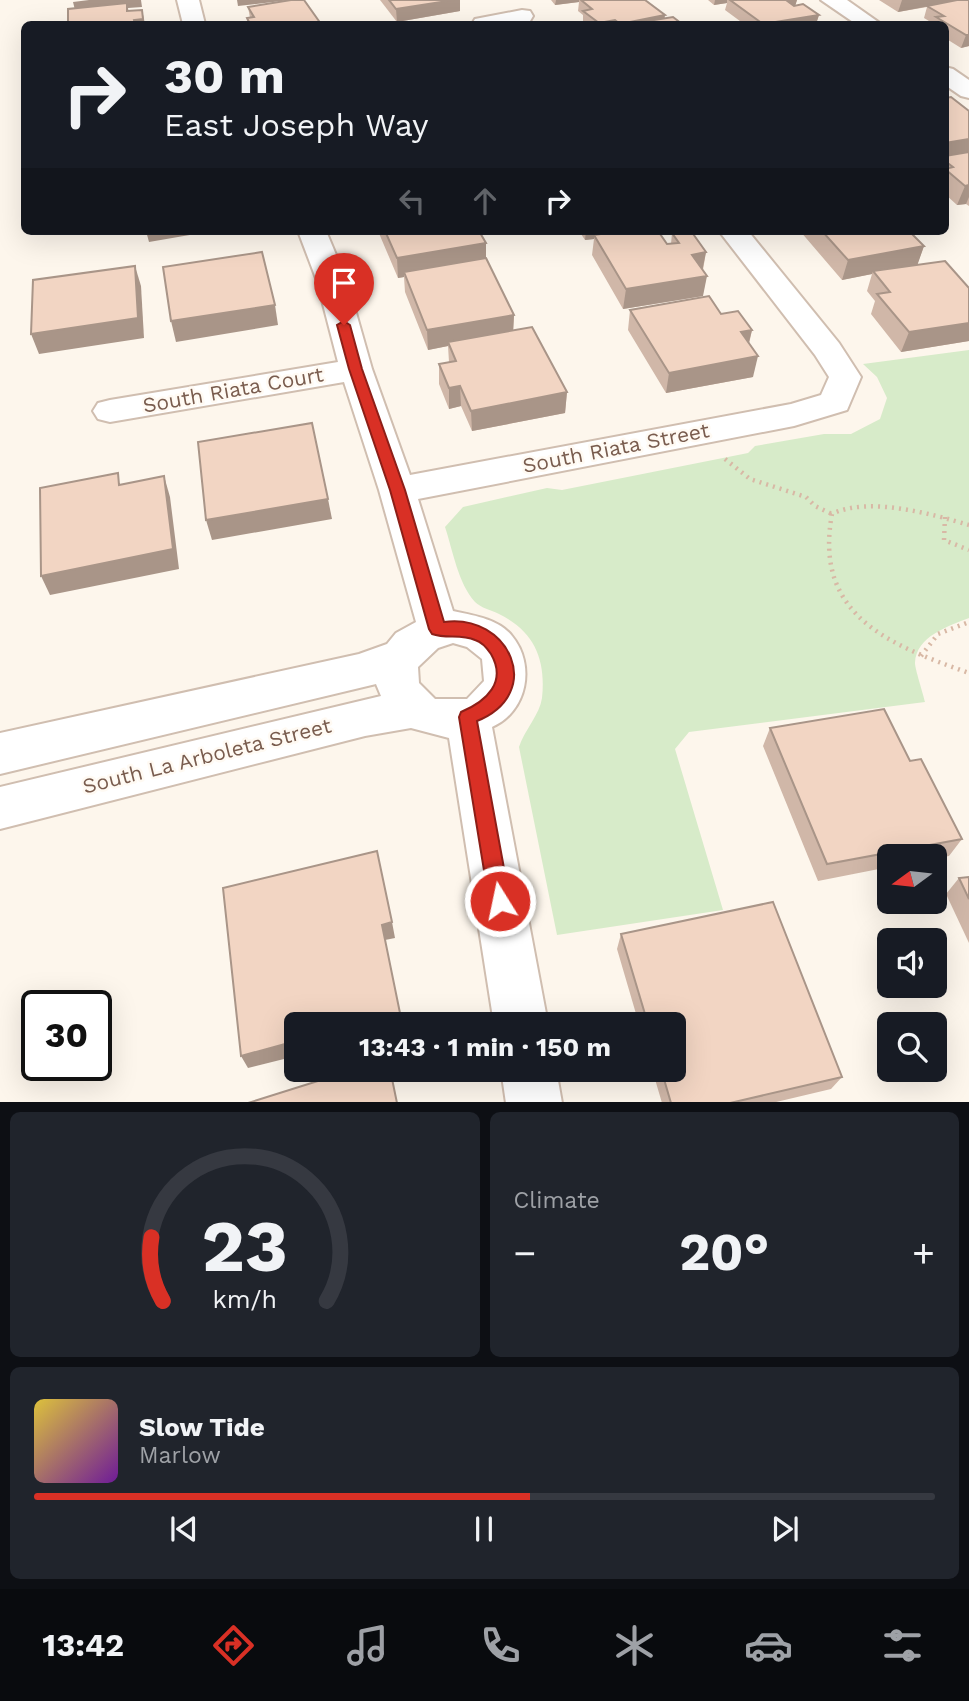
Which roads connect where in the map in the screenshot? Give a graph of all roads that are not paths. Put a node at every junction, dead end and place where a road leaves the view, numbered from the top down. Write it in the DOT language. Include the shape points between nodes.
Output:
graph roads {
  1 [pos="187,0"];
  2 [pos="503,0"];
  3 [pos="832,0"];
  4 [pos="526,20"];
  5 [pos="193,21"];
  6 [pos="865,21"];
  7 [pos="949,77"];
  8 [pos="969,91"];
  9 [pos="314,235"];
  10 [pos="736,235"];
  11 [pos="356,369"];
  12 [pos="110,411"];
  13 [pos="397,490"];
  14 [pos="438,629"];
  15 [pos="401,656"];
  16 [pos="415,709"];
  17 [pos="468,717"];
  18 [pos="0,754"];
  19 [pos="0,808"];
  20 [pos="519,1012"];
  21 [pos="530,1082"];
  22 [pos="534,1102"];
  1 -- 5 [label="street"];
  2 -- 4 [label="street"];
  3 -- 6 [label="street"];
  7 -- 8 [label="street"];
  9 -- 11 [label="street" via="332,281"];
  10 -- 13 [label="street, South Riata Street" via="828,349 845,377 835,402 794,415"];
  11 -- 12 [label="street, South Riata Court"];
  11 -- 13 [label="street"];
  13 -- 14 [label="street"];
  14 -- 15 [label="street" via="410,644"];
  14 -- 17 [label="street" via="453,627 482,634 493,642 506,665 507,678 498,696"];
  15 -- 16 [label="street" via="398,684"];
  15 -- 18 [label="street" via="362,671"];
  16 -- 17 [label="street" via="450,720"];
  16 -- 19 [label="street, South La Arboleta Street" via="365,717"];
  17 -- 20 [label="street"];
  21 -- 22 [label="street"];
}
